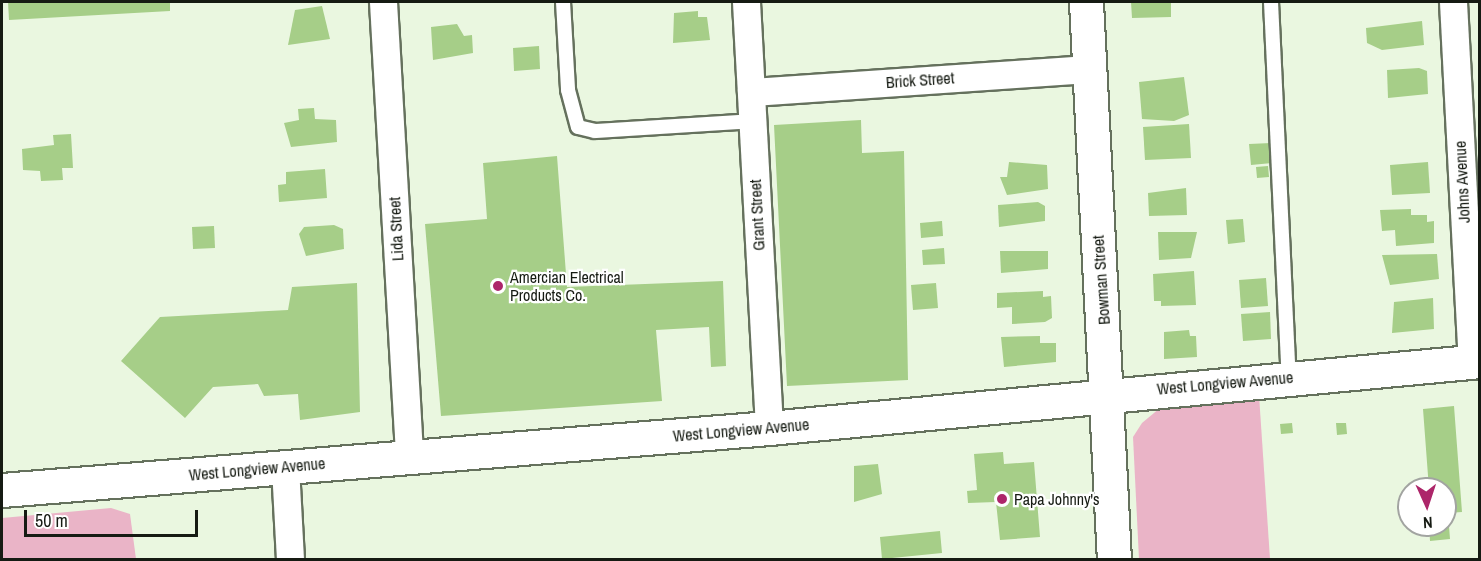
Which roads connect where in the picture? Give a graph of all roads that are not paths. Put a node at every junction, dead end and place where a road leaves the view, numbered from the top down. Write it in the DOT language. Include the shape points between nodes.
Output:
graph roads {
  1 [pos="383,2"];
  2 [pos="563,2"];
  3 [pos="746,2"];
  4 [pos="1086,2"];
  5 [pos="1271,2"];
  6 [pos="1453,2"];
  7 [pos="1089,69"];
  8 [pos="751,92"];
  9 [pos="752,121"];
  10 [pos="1470,156"];
  11 [pos="1476,361"];
  12 [pos="1289,377"];
  13 [pos="1108,393"];
  14 [pos="770,428"];
  15 [pos="409,457"];
  16 [pos="285,467"];
  17 [pos="2,490"];
  18 [pos="290,560"];
  19 [pos="1114,560"];
  1 -- 15 [label="street, Lida Street"];
  2 -- 9 [label="lane" via="567,90 578,127 595,131"];
  3 -- 8 [label="street, Grant Street"];
  4 -- 7 [label="street, Bowman Street"];
  5 -- 12 [label="lane"];
  6 -- 10 [label="street, Johns Avenue"];
  7 -- 8 [label="street, Brick Street"];
  7 -- 13 [label="street, Bowman Street"];
  8 -- 9 [label="street, Grant Street"];
  9 -- 14 [label="street, Grant Street"];
  10 -- 11 [label="street, Johns Avenue"];
  11 -- 12 [label="street, West Longview Avenue"];
  12 -- 13 [label="street, West Longview Avenue"];
  13 -- 14 [label="street, West Longview Avenue"];
  13 -- 19 [label="street, Bowman Street"];
  14 -- 15 [label="street, West Longview Avenue"];
  15 -- 16 [label="street, West Longview Avenue"];
  16 -- 17 [label="street, West Longview Avenue"];
  16 -- 18 [label="street"];
}
